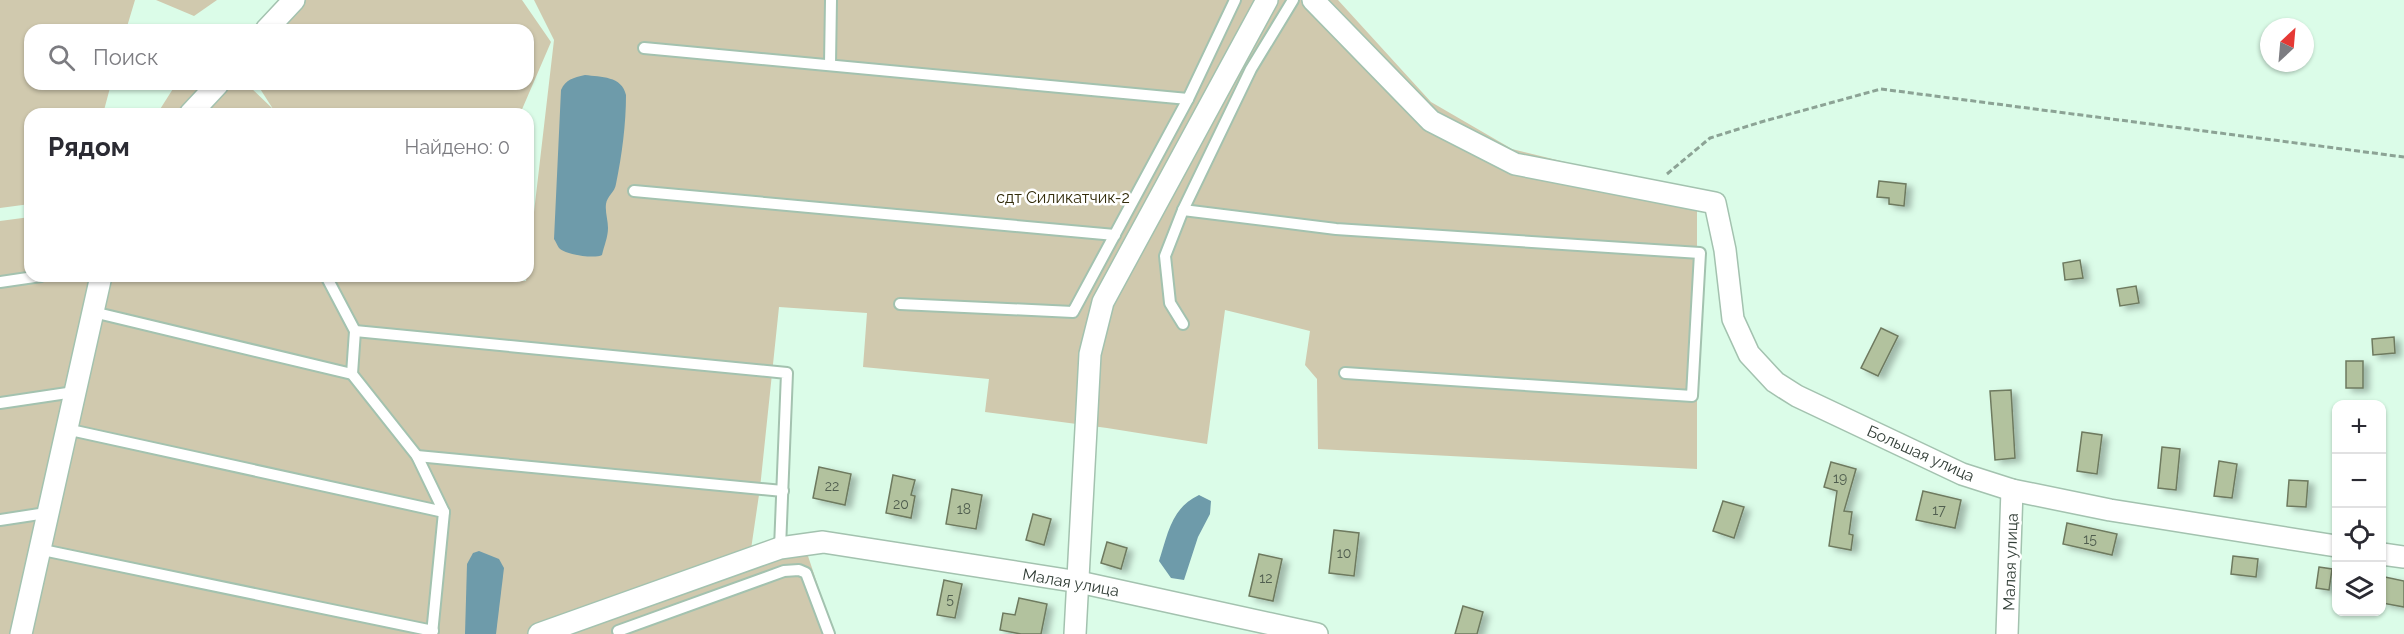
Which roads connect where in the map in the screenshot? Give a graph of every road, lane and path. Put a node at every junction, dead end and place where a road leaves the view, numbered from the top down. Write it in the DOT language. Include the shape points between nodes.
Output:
graph roads {
  1 [pos="294,0"];
  2 [pos="831,0"];
  3 [pos="1235,0"];
  4 [pos="1267,0"];
  5 [pos="1293,0"];
  6 [pos="1313,0"];
  7 [pos="272,24"];
  8 [pos="644,48"];
  9 [pos="830,64"];
  10 [pos="212,90"];
  11 [pos="1188,99"];
  12 [pos="196,108"];
  13 [pos="2404,157"];
  14 [pos="1635,188"];
  15 [pos="634,191"];
  16 [pos="1183,210"];
  17 [pos="1115,235"];
  18 [pos="24,278"];
  19 [pos="0,282"];
  20 [pos="100,282"];
  21 [pos="329,282"];
  22 [pos="900,304"];
  23 [pos="93,312"];
  24 [pos="1183,324"];
  25 [pos="355,332"];
  26 [pos="1346,373"];
  27 [pos="352,374"];
  28 [pos="74,392"];
  29 [pos="0,403"];
  30 [pos="66,429"];
  31 [pos="417,456"];
  32 [pos="2012,490"];
  33 [pos="783,491"];
  34 [pos="444,512"];
  35 [pos="46,513"];
  36 [pos="0,520"];
  37 [pos="2332,545"];
  38 [pos="780,548"];
  39 [pos="38,549"];
  40 [pos="2386,555"];
  41 [pos="2404,557"];
  42 [pos="1078,582"];
  43 [pos="618,631"];
  44 [pos="433,632"];
  45 [pos="1310,633"];
  46 [pos="21,634"];
  47 [pos="539,634"];
  48 [pos="829,634"];
  49 [pos="1075,634"];
  50 [pos="2007,634"];
  1 -- 7 [label="street"];
  2 -- 9 [label="lane"];
  3 -- 11 [label="lane"];
  4 -- 42 [label="street" via="1103,302 1090,354"];
  5 -- 16 [label="lane" via="1251,69"];
  6 -- 14 [label="street" via="1431,121 1515,164"];
  8 -- 9 [label="lane"];
  9 -- 11 [label="lane"];
  10 -- 12 [label="street"];
  11 -- 17 [label="lane"];
  13 -- 14 [label="path" via="1881,89 1710,138 1669,173"];
  14 -- 32 [label="street, Большая улица" via="1715,204 1733,319 1749,354 1775,382 1962,474"];
  15 -- 17 [label="lane"];
  16 -- 24 [label="lane" via="1165,256 1170,303"];
  16 -- 26 [label="lane" via="1336,229 1700,253 1692,396"];
  17 -- 22 [label="lane" via="1073,312"];
  18 -- 19 [label="lane"];
  20 -- 23 [label="street"];
  21 -- 25 [label="lane"];
  23 -- 27 [label="lane"];
  23 -- 28 [label="street"];
  25 -- 27 [label="lane"];
  25 -- 33 [label="lane" via="787,373"];
  27 -- 31 [label="lane"];
  28 -- 29 [label="lane"];
  28 -- 30 [label="street"];
  30 -- 34 [label="lane"];
  30 -- 35 [label="street"];
  31 -- 33 [label="lane"];
  31 -- 34 [label="lane"];
  32 -- 37 [label="street, Большая улица" via="2110,510"];
  32 -- 50 [label="street, Малая улица"];
  33 -- 38 [label="lane"];
  34 -- 44 [label="lane"];
  35 -- 36 [label="lane"];
  35 -- 39 [label="street"];
  38 -- 42 [label="street, Малая улица" via="823,542"];
  38 -- 47 [label="street, Малая улица"];
  39 -- 44 [label="lane"];
  39 -- 46 [label="street"];
  40 -- 41 [label="street"];
  42 -- 45 [label="street, Малая улица"];
  42 -- 49 [label="street"];
  43 -- 48 [label="lane" via="784,571 799,570 806,573"];
}
